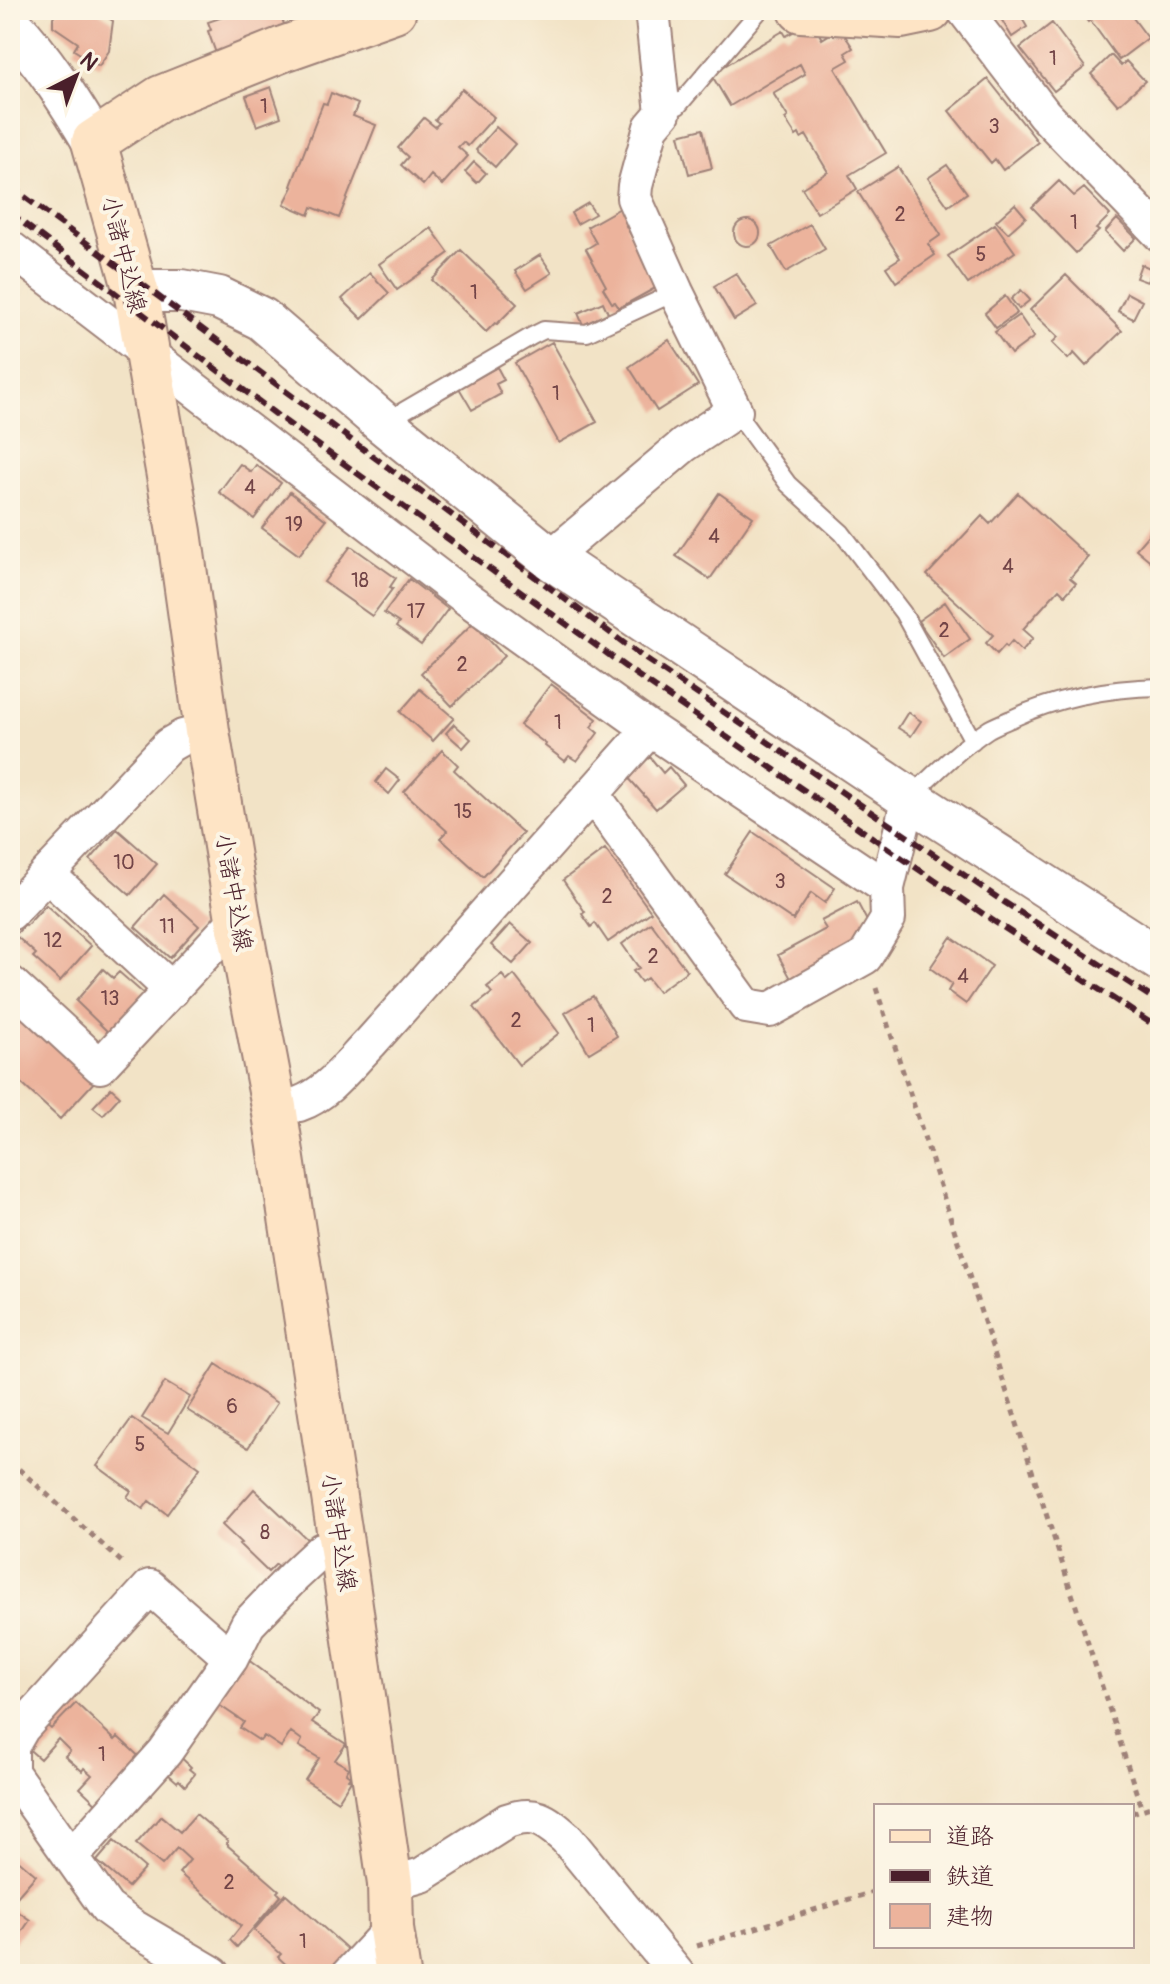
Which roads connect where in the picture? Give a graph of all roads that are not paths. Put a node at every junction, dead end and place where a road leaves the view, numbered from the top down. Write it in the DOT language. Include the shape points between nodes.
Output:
graph roads {
  1 [pos="394,10"];
  2 [pos="654,10"];
  3 [pos="760,10"];
  4 [pos="801,10"];
  5 [pos="930,10"];
  6 [pos="964,10"];
  7 [pos="10,24"];
  8 [pos="663,113"];
  9 [pos="94,142"];
  10 [pos="1160,234"];
  11 [pos="10,248"];
  12 [pos="136,291"];
  13 [pos="676,292"];
  14 [pos="146,352"];
  15 [pos="735,411"];
  16 [pos="383,423"];
  17 [pos="550,558"];
  18 [pos="1160,687"];
  19 [pos="650,729"];
  20 [pos="207,731"];
  21 [pos="973,741"];
  22 [pos="593,795"];
  23 [pos="909,798"];
  24 [pos="47,874"];
  25 [pos="887,888"];
  26 [pos="10,913"];
  27 [pos="238,918"];
  28 [pos="1160,960"];
  29 [pos="10,983"];
  30 [pos="172,990"];
  31 [pos="274,1107"];
  32 [pos="342,1549"];
  33 [pos="231,1658"];
  34 [pos="72,1856"];
  35 [pos="390,1884"];
  36 [pos="391,1929"];
  37 [pos="671,1966"];
  38 [pos="213,1974"];
  39 [pos="349,1974"];
  40 [pos="398,1974"];
  1 -- 9 [label="main road" via="161,98"];
  2 -- 8 [label="street"];
  3 -- 8 [label="lane" via="678,106"];
  4 -- 5 [label="main road" via="901,16"];
  6 -- 10 [label="street" via="1044,114"];
  7 -- 9 [label="street" via="63,90"];
  8 -- 13 [label="street" via="651,127 634,198"];
  9 -- 12 [label="main road, 小諸中込線"];
  11 -- 14 [label="street"];
  12 -- 14 [label="main road, 小諸中込線"];
  12 -- 16 [label="street" via="219,298 262,319"];
  13 -- 15 [label="street"];
  13 -- 16 [label="lane" via="587,333 544,330"];
  14 -- 19 [label="street" via="468,599"];
  14 -- 20 [label="main road, 小諸中込線"];
  15 -- 17 [label="street" via="684,445"];
  15 -- 21 [label="lane" via="788,484 842,533 903,613"];
  16 -- 17 [label="street"];
  17 -- 23 [label="street"];
  18 -- 21 [label="lane" via="1127,687 1034,708"];
  19 -- 22 [label="street"];
  19 -- 25 [label="street"];
  20 -- 24 [label="street" via="169,745"];
  20 -- 27 [label="main road, 小諸中込線"];
  21 -- 23 [label="lane"];
  22 -- 25 [label="street" via="746,1006 770,1010 865,957 888,919"];
  22 -- 31 [label="street" via="326,1088 296,1105"];
  23 -- 25 [label="street"];
  23 -- 28 [label="street"];
  24 -- 26 [label="street"];
  24 -- 30 [label="street"];
  27 -- 30 [label="street"];
  27 -- 31 [label="main road, 小諸中込線"];
  29 -- 30 [label="street" via="100,1066"];
  31 -- 32 [label="main road, 小諸中込線"];
  32 -- 33 [label="street" via="322,1550 294,1576 248,1624"];
  32 -- 35 [label="main road, 小諸中込線"];
  33 -- 34 [label="street" via="165,1752"];
  33 -- 34 [label="street" via="150,1587 22,1728 11,1747 11,1772"];
  34 -- 38 [label="street" via="107,1908"];
  35 -- 36 [label="main road, 小諸中込線"];
  35 -- 37 [label="street" via="422,1875 507,1821 522,1816 544,1819 566,1838"];
  36 -- 39 [label="street"];
  36 -- 40 [label="main road, 小諸中込線"];
}
